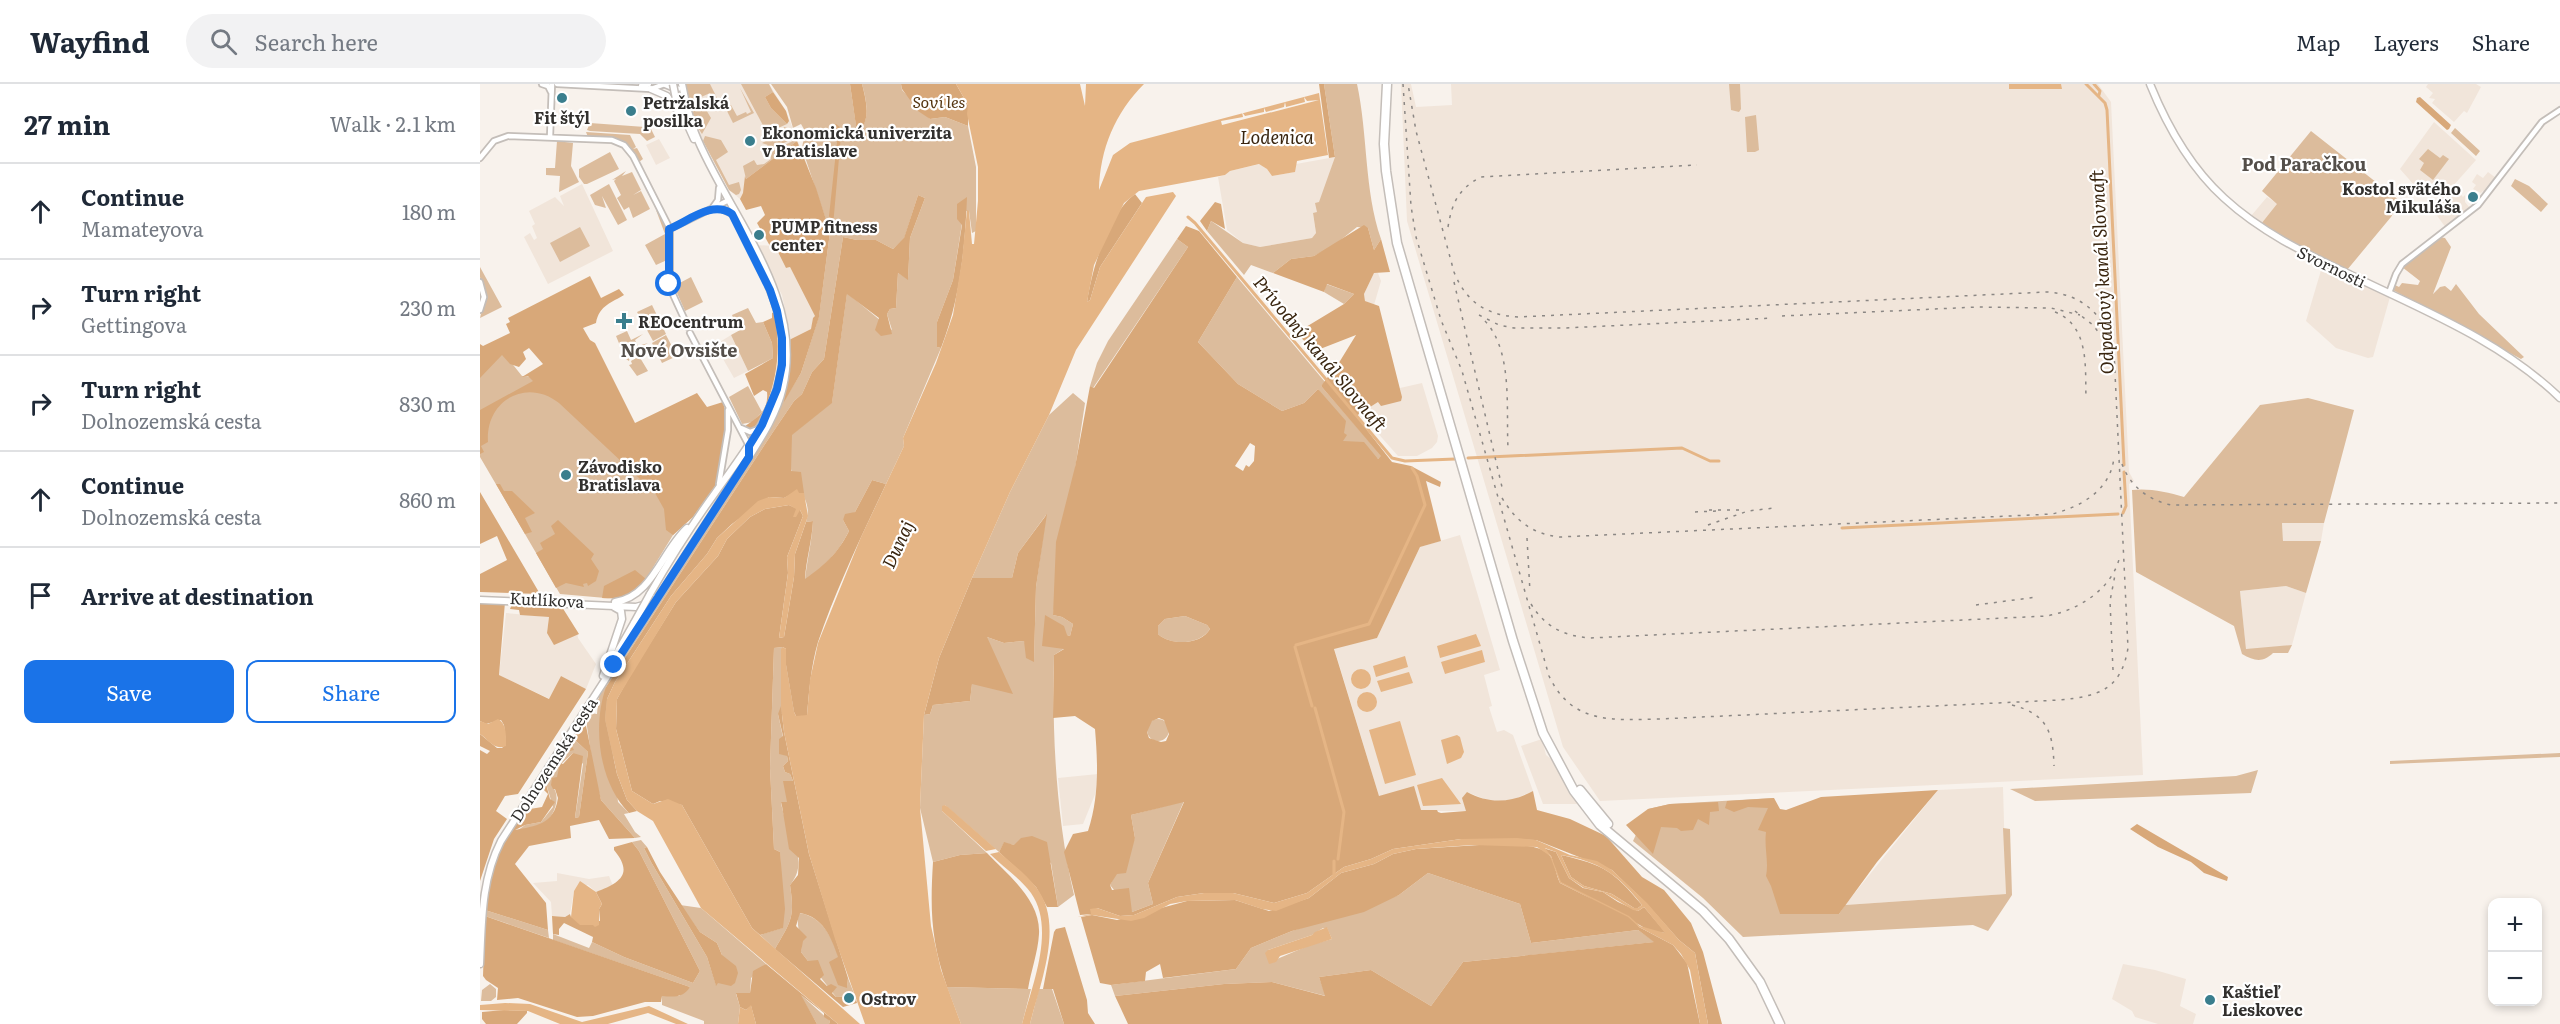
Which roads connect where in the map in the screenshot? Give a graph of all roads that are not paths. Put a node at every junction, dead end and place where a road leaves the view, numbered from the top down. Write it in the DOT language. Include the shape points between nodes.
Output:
graph roads {
  1 [pos="542,84"];
  2 [pos="552,84"];
  3 [pos="557,84"];
  4 [pos="563,84"];
  5 [pos="601,84"];
  6 [pos="665,84"];
  7 [pos="673,84"];
  8 [pos="682,84"];
  9 [pos="1389,84"];
  10 [pos="2150,84"];
  11 [pos="647,86"];
  12 [pos="552,92"];
  13 [pos="686,101"];
  14 [pos="2560,110"];
  15 [pos="683,117"];
  16 [pos="1387,126"];
  17 [pos="549,132"];
  18 [pos="539,136"];
  19 [pos="480,158"];
  20 [pos="719,188"];
  21 [pos="728,201"];
  22 [pos="713,208"];
  23 [pos="732,214"];
  24 [pos="669,229"];
  25 [pos="480,282"];
  26 [pos="2389,293"];
  27 [pos="480,310"];
  28 [pos="2560,398"];
  29 [pos="725,402"];
  30 [pos="738,425"];
  31 [pos="762,425"];
  32 [pos="749,446"];
  33 [pos="749,457"];
  34 [pos="716,492"];
  35 [pos="698,517"];
  36 [pos="662,592"];
  37 [pos="480,598"];
  38 [pos="613,604"];
  39 [pos="636,607"];
  40 [pos="635,626"];
  41 [pos="603,676"];
  42 [pos="480,920"];
  43 [pos="480,964"];
  44 [pos="1780,1024"];
  45 [pos="1785,1024"];
  1 -- 12 [label="street"];
  2 -- 12 [label="street"];
  3 -- 4 [label="street"];
  4 -- 11 [label="street"];
  4 -- 12 [label="street"];
  5 -- 11 [label="street"];
  6 -- 11 [label="street"];
  6 -- 11 [label="street"];
  6 -- 13 [label="main road" via="675,87"];
  7 -- 15 [label="main road, Dolnozemská cesta, bridge"];
  8 -- 13 [label="main road, Dolnozemská cesta"];
  9 -- 16 [label="highway"];
  10 -- 26 [label="main road, Svornosti" via="2181,145 2202,175 2226,199 2279,239"];
  11 -- 15 [label="main road" via="668,96"];
  12 -- 17 [label="street"];
  13 -- 21 [label="main road, Dolnozemská cesta" via="696,135"];
  14 -- 26 [label="street" via="2545,119 2479,204 2402,264"];
  15 -- 20 [label="main road, Dolnozemská cesta"];
  16 -- 44 [label="highway" via="1389,199 1400,257 1546,738 1574,790 1600,825 1703,911 1729,939 1760,982"];
  16 -- 45 [label="highway" via="1393,198 1405,255 1549,736 1578,787 1605,822 1733,937 1764,981"];
  17 -- 18 [label="street"];
  17 -- 18 [label="street"];
  17 -- 24 [label="street" via="612,140 626,146"];
  18 -- 19 [label="street" via="501,137"];
  20 -- 21 [label="main road, Dolnozemská cesta"];
  20 -- 22 [label="street"];
  21 -- 22 [label="street"];
  21 -- 23 [label="main road, Dolnozemská cesta"];
  21 -- 33 [label="main road, Dolnozemská cesta" via="776,293 787,339 780,399"];
  22 -- 23 [label="street" via="723,208"];
  22 -- 24 [label="street"];
  23 -- 31 [label="main road, Dolnozemská cesta" via="770,290 782,330 779,383"];
  24 -- 29 [label="street" via="670,288"];
  25 -- 27 [label="street" via="484,298"];
  26 -- 28 [label="main road, Svornosti" via="2498,349"];
  29 -- 30 [label="street"];
  29 -- 34 [label="street" via="728,430"];
  30 -- 31 [label="street" via="749,432"];
  30 -- 32 [label="street"];
  31 -- 32 [label="main road, Dolnozemská cesta"];
  32 -- 33 [label="street"];
  32 -- 34 [label="main road, Dolnozemská cesta"];
  33 -- 36 [label="main road, Dolnozemská cesta"];
  34 -- 35 [label="main road, Dolnozemská cesta"];
  35 -- 38 [label="main road" via="675,541 641,590"];
  35 -- 40 [label="main road, Dolnozemská cesta, bridge" via="650,594"];
  36 -- 39 [label="main road" via="649,603"];
  36 -- 40 [label="main road, Dolnozemská cesta"];
  37 -- 38 [label="main road, Kutlíkova"];
  38 -- 39 [label="main road, Kutlíkova"];
  38 -- 41 [label="main road" via="622,618"];
  39 -- 40 [label="main road" via="641,615"];
  40 -- 41 [label="main road, Dolnozemská cesta"];
  40 -- 43 [label="main road, Dolnozemská cesta" via="498,846 485,889"];
  41 -- 42 [label="main road, Dolnozemská cesta" via="497,843 485,876"];
}
